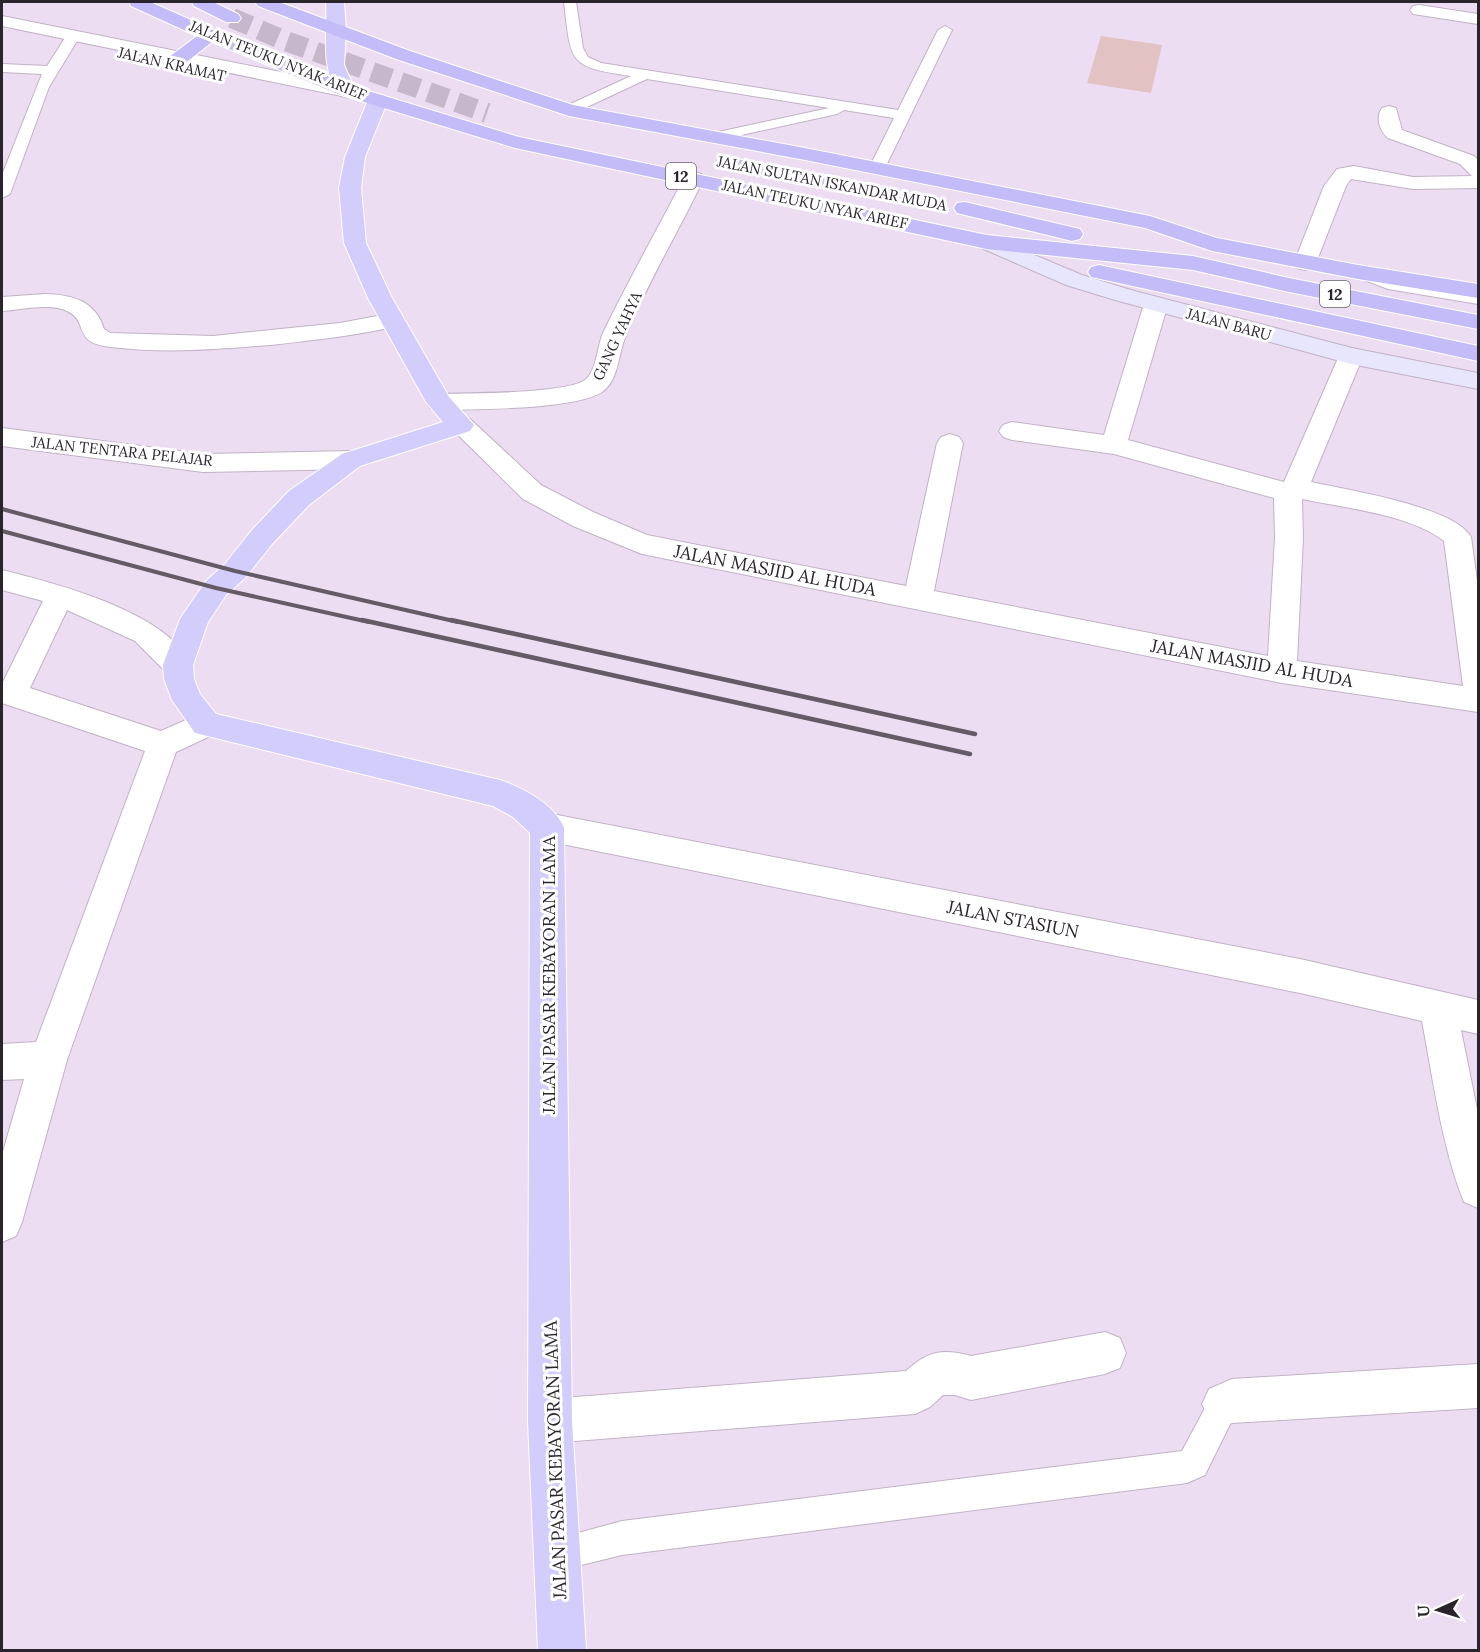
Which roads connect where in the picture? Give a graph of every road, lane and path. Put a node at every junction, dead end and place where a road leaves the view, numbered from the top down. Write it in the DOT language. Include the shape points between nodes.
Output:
graph roads {
  1 [pos="137,2"];
  2 [pos="200,2"];
  3 [pos="265,2"];
  4 [pos="335,2"];
  5 [pos="570,2"];
  6 [pos="299,9"];
  7 [pos="1419,10"];
  8 [pos="232,18"];
  9 [pos="1479,19"];
  10 [pos="2,21"];
  11 [pos="2,26"];
  12 [pos="945,30"];
  13 [pos="337,31"];
  14 [pos="210,35"];
  15 [pos="70,40"];
  16 [pos="243,49"];
  17 [pos="176,61"];
  18 [pos="437,67"];
  19 [pos="2,68"];
  20 [pos="51,70"];
  21 [pos="411,74"];
  22 [pos="645,75"];
  23 [pos="363,92"];
  24 [pos="853,107"];
  25 [pos="569,110"];
  26 [pos="1389,112"];
  27 [pos="903,115"];
  28 [pos="549,129"];
  29 [pos="571,134"];
  30 [pos="714,137"];
  31 [pos="721,162"];
  32 [pos="877,168"];
  33 [pos="1479,171"];
  34 [pos="694,178"];
  35 [pos="1479,182"];
  36 [pos="2,194"];
  37 [pos="907,197"];
  38 [pos="942,204"];
  39 [pos="965,208"];
  40 [pos="987,242"];
  41 [pos="1212,244"];
  42 [pos="1031,248"];
  43 [pos="1193,263"];
  44 [pos="1305,263"];
  45 [pos="1469,268"];
  46 [pos="1358,273"];
  47 [pos="1479,291"];
  48 [pos="1479,299"];
  49 [pos="2,304"];
  50 [pos="1156,304"];
  51 [pos="1479,316"];
  52 [pos="393,320"];
  53 [pos="1479,322"];
  54 [pos="1479,354"];
  55 [pos="1352,356"];
  56 [pos="1479,381"];
  57 [pos="439,402"];
  58 [pos="461,425"];
  59 [pos="1012,431"];
  60 [pos="2,437"];
  61 [pos="950,443"];
  62 [pos="1114,445"];
  63 [pos="351,460"];
  64 [pos="1294,490"];
  65 [pos="2,580"];
  66 [pos="60,595"];
  67 [pos="918,598"];
  68 [pos="178,665"];
  69 [pos="1282,671"];
  70 [pos="1479,684"];
  71 [pos="1479,700"];
  72 [pos="7,701"];
  73 [pos="206,724"];
  74 [pos="163,744"];
  75 [pos="547,827"];
  76 [pos="1438,1009"];
  77 [pos="1479,1017"];
  78 [pos="48,1060"];
  79 [pos="2,1062"];
  80 [pos="1479,1188"];
  81 [pos="2,1222"];
  82 [pos="1105,1353"];
  83 [pos="1479,1386"];
  84 [pos="1224,1404"];
  85 [pos="550,1421"];
  86 [pos="557,1554"];
  87 [pos="562,1650"];
  1 -- 14 [label="highway, JALAN TEUKU NYAK ARIEF / 12"];
  2 -- 8 [label="highway"];
  3 -- 6 [label="highway, 12"];
  4 -- 13 [label="main road"];
  5 -- 22 [label="lane" via="576,48 584,60 597,68"];
  6 -- 13 [label="highway, 12"];
  6 -- 16 [label="highway" via="303,23 286,40"];
  7 -- 9 [label="street"];
  10 -- 17 [label="street"];
  11 -- 15 [label="street, JALAN KRAMAT"];
  12 -- 27 [label="lane"];
  13 -- 18 [label="highway, 12"];
  13 -- 23 [label="main road" via="335,65"];
  14 -- 16 [label="highway, JALAN TEUKU NYAK ARIEF / 12"];
  14 -- 17 [label="highway"];
  15 -- 17 [label="street, JALAN KRAMAT"];
  15 -- 20 [label="lane"];
  16 -- 23 [label="highway, JALAN TEUKU NYAK ARIEF / 12"];
  17 -- 23 [label="street, JALAN KRAMAT" via="271,84"];
  18 -- 21 [label="highway"];
  18 -- 25 [label="highway, 12"];
  19 -- 20 [label="lane"];
  20 -- 36 [label="lane"];
  22 -- 24 [label="lane"];
  22 -- 25 [label="lane"];
  23 -- 34 [label="highway, JALAN TEUKU NYAK ARIEF / 12" via="515,142"];
  23 -- 52 [label="main road, JALAN MASJID AL HUDA" via="350,188 355,243"];
  24 -- 27 [label="lane"];
  24 -- 30 [label="lane"];
  25 -- 30 [label="highway, 12"];
  26 -- 33 [label="street" via="1390,129 1395,134 1467,160"];
  27 -- 32 [label="lane"];
  28 -- 29 [label="highway"];
  30 -- 32 [label="highway, 12"];
  31 -- 37 [label="highway, JALAN SULTAN ISKANDAR MUDA / 12"];
  32 -- 41 [label="highway, 12" via="1150,223"];
  34 -- 40 [label="highway, JALAN TEUKU NYAK ARIEF / 12"];
  34 -- 57 [label="street, GANG YAHYA" via="612,339 601,378 592,387 539,397"];
  35 -- 44 [label="street" via="1413,183 1344,173 1335,186"];
  38 -- 39 [label="highway, JALAN SULTAN ISKANDAR MUDA / 12"];
  39 -- 41 [label="highway, JALAN SULTAN ISKANDAR MUDA / 12"];
  39 -- 43 [label="highway, JALAN SULTAN ISKANDAR MUDA / 12"];
  40 -- 42 [label="highway, JALAN TEUKU NYAK ARIEF / 12"];
  40 -- 50 [label="main road, JALAN BARU" via="1074,280"];
  41 -- 44 [label="highway, 12"];
  42 -- 43 [label="highway, JALAN TEUKU NYAK ARIEF / 12"];
  42 -- 54 [label="highway" via="1094,271"];
  43 -- 51 [label="lane"];
  43 -- 53 [label="highway, JALAN TEUKU NYAK ARIEF / 12"];
  44 -- 46 [label="highway, 12"];
  45 -- 46 [label="highway" via="1399,267"];
  46 -- 47 [label="highway, 12"];
  46 -- 48 [label="lane" via="1388,284"];
  49 -- 52 [label="street" via="58,302 78,308 85,313 92,334 110,340 213,343 340,330"];
  50 -- 55 [label="main road, JALAN BARU"];
  50 -- 62 [label="street"];
  52 -- 57 [label="main road, JALAN MASJID AL HUDA"];
  55 -- 56 [label="main road, JALAN BARU"];
  55 -- 64 [label="street"];
  57 -- 58 [label="main road, JALAN MASJID AL HUDA"];
  58 -- 63 [label="main road"];
  58 -- 67 [label="street, JALAN MASJID AL HUDA" via="532,492 642,544"];
  59 -- 62 [label="street"];
  60 -- 63 [label="street, JALAN TENTARA PELAJAR" via="203,463"];
  61 -- 67 [label="street"];
  62 -- 64 [label="street"];
  63 -- 68 [label="main road" via="299,498 216,588 195,619"];
  64 -- 69 [label="street" via="1287,500"];
  64 -- 70 [label="street" via="1431,521 1454,533"];
  65 -- 66 [label="street"];
  66 -- 68 [label="street" via="145,633"];
  66 -- 72 [label="street"];
  67 -- 69 [label="street, JALAN MASJID AL HUDA"];
  68 -- 73 [label="main road" via="187,700"];
  69 -- 71 [label="street, JALAN MASJID AL HUDA"];
  72 -- 74 [label="street"];
  73 -- 74 [label="street"];
  73 -- 75 [label="main road, JALAN PASAR KEBAYORAN LAMA" via="501,794 525,807"];
  74 -- 78 [label="street"];
  75 -- 76 [label="street, JALAN STASIUN" via="1300,976"];
  75 -- 85 [label="main road, JALAN PASAR KEBAYORAN LAMA"];
  76 -- 77 [label="street, JALAN STASIUN"];
  76 -- 80 [label="street"];
  78 -- 79 [label="street"];
  78 -- 81 [label="street"];
  82 -- 85 [label="street" via="970,1378 955,1373 934,1374 915,1392"];
  83 -- 84 [label="street"];
  84 -- 86 [label="lane" via="1193,1464 1187,1467 622,1538"];
  85 -- 86 [label="main road, JALAN PASAR KEBAYORAN LAMA"];
  86 -- 87 [label="main road, JALAN PASAR KEBAYORAN LAMA"];
}
